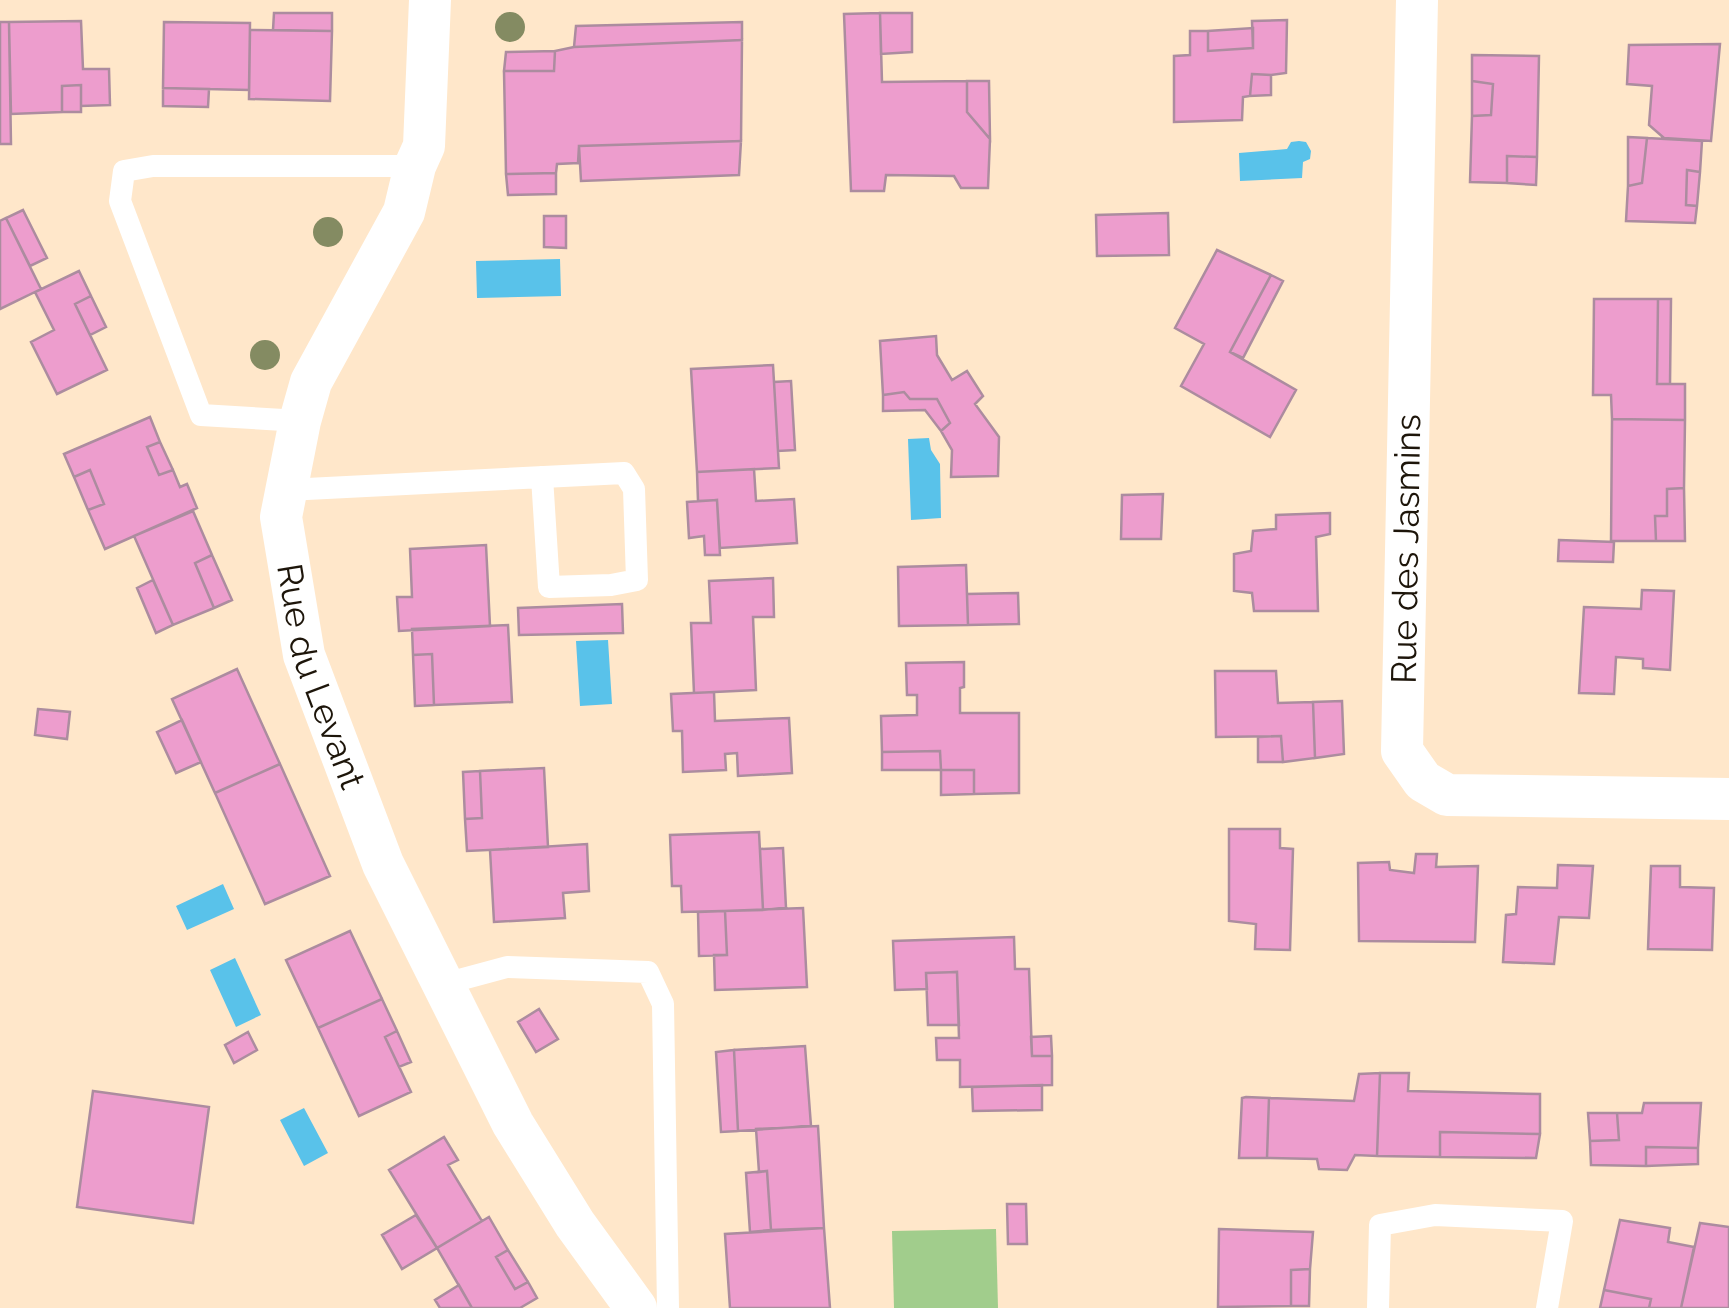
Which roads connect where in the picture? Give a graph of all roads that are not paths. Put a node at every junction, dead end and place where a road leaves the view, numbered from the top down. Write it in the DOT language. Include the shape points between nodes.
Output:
graph roads {
  1 [pos="430,0"];
  2 [pos="1417,0"];
  3 [pos="415,166"];
  4 [pos="300,421"];
  5 [pos="542,478"];
  6 [pos="287,490"];
  7 [pos="1729,799"];
  8 [pos="444,984"];
  9 [pos="636,1308"];
  10 [pos="668,1308"];
  11 [pos="1378,1308"];
  12 [pos="1547,1308"];
  1 -- 3 [label="street, Rue du Levant" via="424,146"];
  2 -- 7 [label="street, Rue des Jasmins" via="1402,751 1423,781 1447,795"];
  3 -- 4 [label="street, Rue du Levant" via="404,212 310,382"];
  3 -- 4 [label="lane" via="124,171 120,200 201,415"];
  4 -- 6 [label="street, Rue du Levant"];
  5 -- 5 [label="lane" via="624,473 634,489 637,580 549,588"];
  5 -- 6 [label="lane"];
  6 -- 8 [label="street, Rue du Levant" via="282,518 304,655 383,864"];
  8 -- 9 [label="street, Rue du Levant" via="514,1124"];
  8 -- 10 [label="lane" via="507,967 648,972 663,1004"];
  11 -- 12 [label="lane" via="1380,1225 1436,1215 1562,1221"];
}
